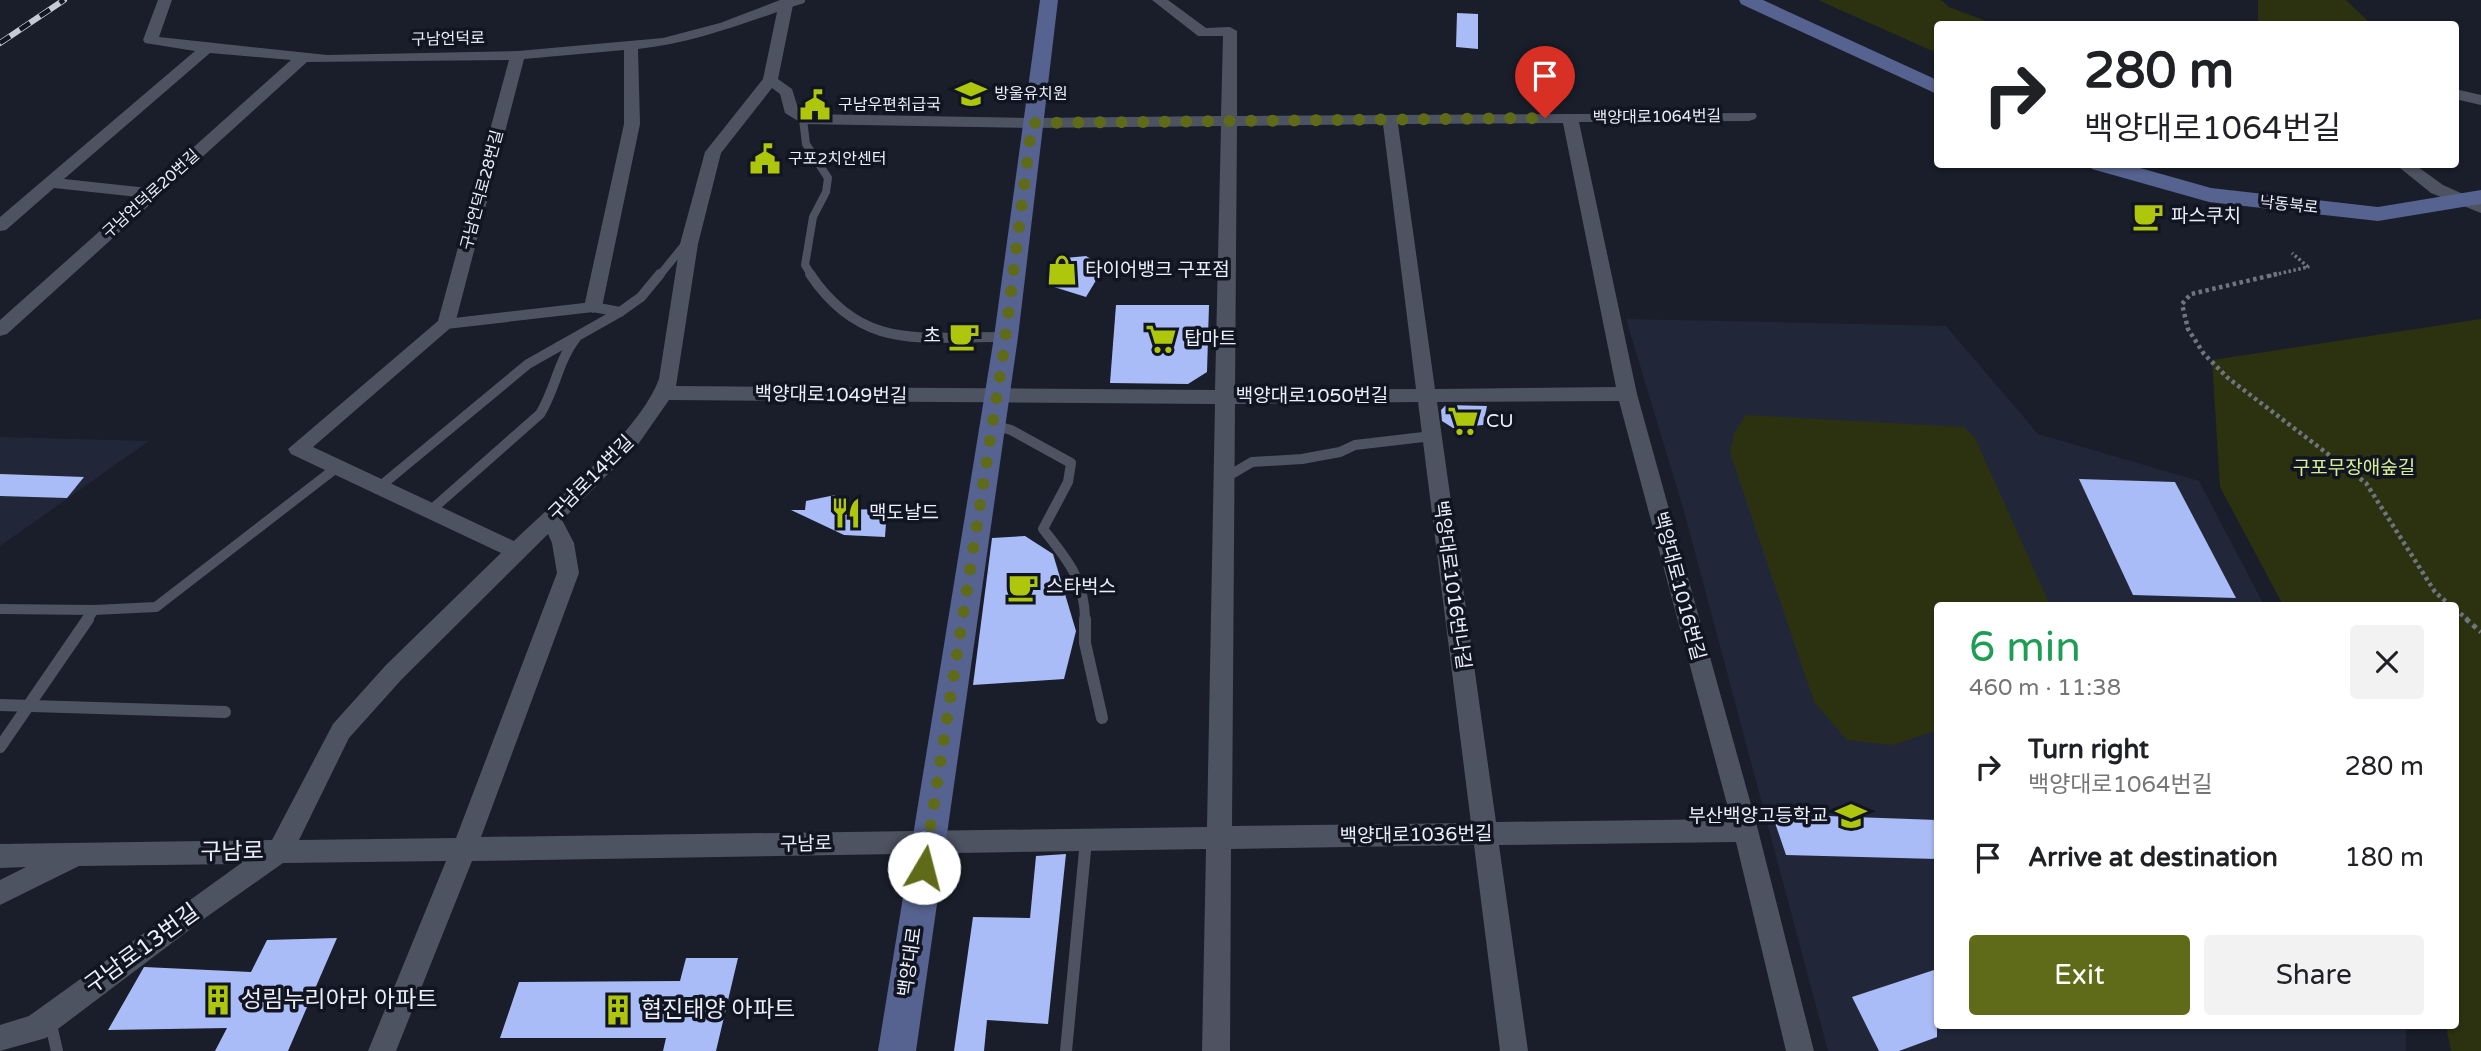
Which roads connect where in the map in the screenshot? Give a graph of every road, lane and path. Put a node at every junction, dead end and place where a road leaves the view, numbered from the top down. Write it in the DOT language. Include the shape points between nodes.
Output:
graph roads {
  1 [pos="164,0"];
  2 [pos="1049,0"];
  3 [pos="1159,0"];
  4 [pos="1748,0"];
  5 [pos="791,2"];
  6 [pos="631,47"];
  7 [pos="207,48"];
  8 [pos="518,55"];
  9 [pos="302,58"];
  10 [pos="770,80"];
  11 [pos="1934,87"];
  12 [pos="2459,95"];
  13 [pos="2481,100"];
  14 [pos="1749,116"];
  15 [pos="1570,118"];
  16 [pos="803,119"];
  17 [pos="1390,120"];
  18 [pos="1228,121"];
  19 [pos="1032,123"];
  20 [pos="2114,168"];
  21 [pos="2408,168"];
  22 [pos="51,183"];
  23 [pos="152,193"];
  24 [pos="2481,197"];
  25 [pos="2481,208"];
  26 [pos="0,226"];
  27 [pos="690,238"];
  28 [pos="2292,253"];
  29 [pos="593,307"];
  30 [pos="620,312"];
  31 [pos="446,324"];
  32 [pos="0,330"];
  33 [pos="582,331"];
  34 [pos="1006,337"];
  35 [pos="664,393"];
  36 [pos="1627,394"];
  37 [pos="1427,395"];
  38 [pos="998,396"];
  39 [pos="1226,397"];
  40 [pos="993,425"];
  41 [pos="1432,436"];
  42 [pos="336,468"];
  43 [pos="1225,478"];
  44 [pos="377,489"];
  45 [pos="429,512"];
  46 [pos="551,517"];
  47 [pos="516,551"];
  48 [pos="2446,602"];
  49 [pos="0,608"];
  50 [pos="94,610"];
  51 [pos="2459,613"];
  52 [pos="2481,632"];
  53 [pos="29,704"];
  54 [pos="0,705"];
  55 [pos="225,712"];
  56 [pos="1101,718"];
  57 [pos="0,747"];
  58 [pos="1746,830"];
  59 [pos="1485,834"];
  60 [pos="1221,837"];
  61 [pos="1086,840"];
  62 [pos="896,842"];
  63 [pos="928,842"];
  64 [pos="464,849"];
  65 [pos="280,851"];
  66 [pos="78,855"];
  67 [pos="0,856"];
  68 [pos="0,893"];
  69 [pos="50,1018"];
  70 [pos="0,1039"];
  71 [pos="57,1051"];
  72 [pos="382,1051"];
  73 [pos="897,1051"];
  74 [pos="1066,1051"];
  75 [pos="1216,1051"];
  76 [pos="1514,1051"];
  77 [pos="1801,1051"];
  1 -- 7 [label="street, 구남언덕로" via="150,40"];
  2 -- 19 [label="main road, 백양대로"];
  3 -- 18 [label="street" via="1203,33 1230,31"];
  4 -- 11 [label="main road"];
  5 -- 6 [label="street, 구남언덕로" via="691,35"];
  5 -- 10 [label="street, 구남로14번길"];
  6 -- 8 [label="street, 구남언덕로"];
  6 -- 29 [label="street" via="632,124"];
  7 -- 9 [label="street, 구남언덕로"];
  7 -- 22 [label="street"];
  8 -- 9 [label="street, 구남언덕로"];
  8 -- 31 [label="street, 구남언덕로28번길"];
  9 -- 23 [label="street, 구남언덕로20번길"];
  10 -- 16 [label="street" via="788,92 791,110"];
  10 -- 27 [label="street, 구남로14번길" via="713,152"];
  12 -- 13 [label="street"];
  14 -- 15 [label="street, 백양대로1064번길"];
  15 -- 17 [label="street, 백양대로1064번길"];
  15 -- 36 [label="street, 백양대로1016번길"];
  16 -- 19 [label="street, 백양대로1064번길"];
  16 -- 34 [label="lane" via="806,144 828,178 813,217 806,265 834,303 870,329"];
  17 -- 18 [label="street, 백양대로1064번길"];
  17 -- 37 [label="street, 백양대로1016번나길"];
  18 -- 19 [label="street, 백양대로1064번길"];
  18 -- 39 [label="street"];
  19 -- 34 [label="main road, 백양대로"];
  20 -- 24 [label="main road, 낙동북로" via="2209,195 2378,214"];
  21 -- 25 [label="street" via="2437,189"];
  22 -- 23 [label="street"];
  22 -- 26 [label="street"];
  23 -- 32 [label="street, 구남언덕로20번길"];
  27 -- 30 [label="lane" via="653,286"];
  27 -- 35 [label="street, 구남로14번길"];
  28 -- 48 [label="path" via="2308,267 2191,294 2182,304 2182,318 2228,378 2364,481 2435,592"];
  29 -- 30 [label="lane"];
  29 -- 31 [label="lane"];
  30 -- 33 [label="lane"];
  31 -- 42 [label="street" via="298,449"];
  33 -- 44 [label="lane" via="520,370"];
  33 -- 45 [label="lane" via="559,361 540,414"];
  34 -- 38 [label="main road, 백양대로"];
  35 -- 38 [label="street, 백양대로1049번길"];
  35 -- 46 [label="street, 구남로14번길" via="632,438"];
  36 -- 37 [label="street, 백양대로1050번길"];
  36 -- 58 [label="street, 백양대로1016번길"];
  37 -- 39 [label="street, 백양대로1050번길"];
  37 -- 41 [label="street, 백양대로1016번나길"];
  38 -- 39 [label="street, 백양대로1050번길"];
  38 -- 40 [label="main road, 백양대로"];
  39 -- 43 [label="street"];
  40 -- 56 [label="lane" via="1071,463 1068,482 1043,529 1069,562 1085,598 1085,643"];
  40 -- 63 [label="main road, 백양대로"];
  41 -- 43 [label="lane" via="1355,445 1302,459 1252,462"];
  41 -- 59 [label="street, 백양대로1016번나길"];
  42 -- 44 [label="street"];
  42 -- 50 [label="lane" via="156,607"];
  43 -- 60 [label="street"];
  44 -- 45 [label="street"];
  45 -- 47 [label="street"];
  46 -- 47 [label="street, 구남로14번길"];
  46 -- 64 [label="street" via="564,543 568,573"];
  47 -- 65 [label="street, 구남로14번길" via="341,731"];
  49 -- 50 [label="lane"];
  50 -- 53 [label="lane"];
  51 -- 52 [label="path"];
  53 -- 54 [label="lane"];
  53 -- 55 [label="lane"];
  53 -- 57 [label="lane"];
  58 -- 59 [label="street, 백양대로1036번길"];
  58 -- 77 [label="street, 백양대로1016번길"];
  59 -- 60 [label="street, 백양대로1036번길"];
  59 -- 76 [label="street, 백양대로1016번나길"];
  60 -- 61 [label="street, 백양대로1036번길"];
  60 -- 75 [label="street"];
  61 -- 63 [label="street, 백양대로1036번길"];
  61 -- 74 [label="lane"];
  62 -- 63 [label="street, 백양대로1036번길"];
  62 -- 64 [label="street, 구남로"];
  63 -- 73 [label="main road, 백양대로"];
  64 -- 65 [label="street, 구남로"];
  64 -- 72 [label="street"];
  65 -- 66 [label="street, 구남로"];
  65 -- 69 [label="street, 구남로13번길"];
  66 -- 67 [label="street, 구남로"];
  66 -- 68 [label="street"];
  69 -- 70 [label="street, 구남로13번길" via="36,1028"];
  69 -- 71 [label="lane"];
}
